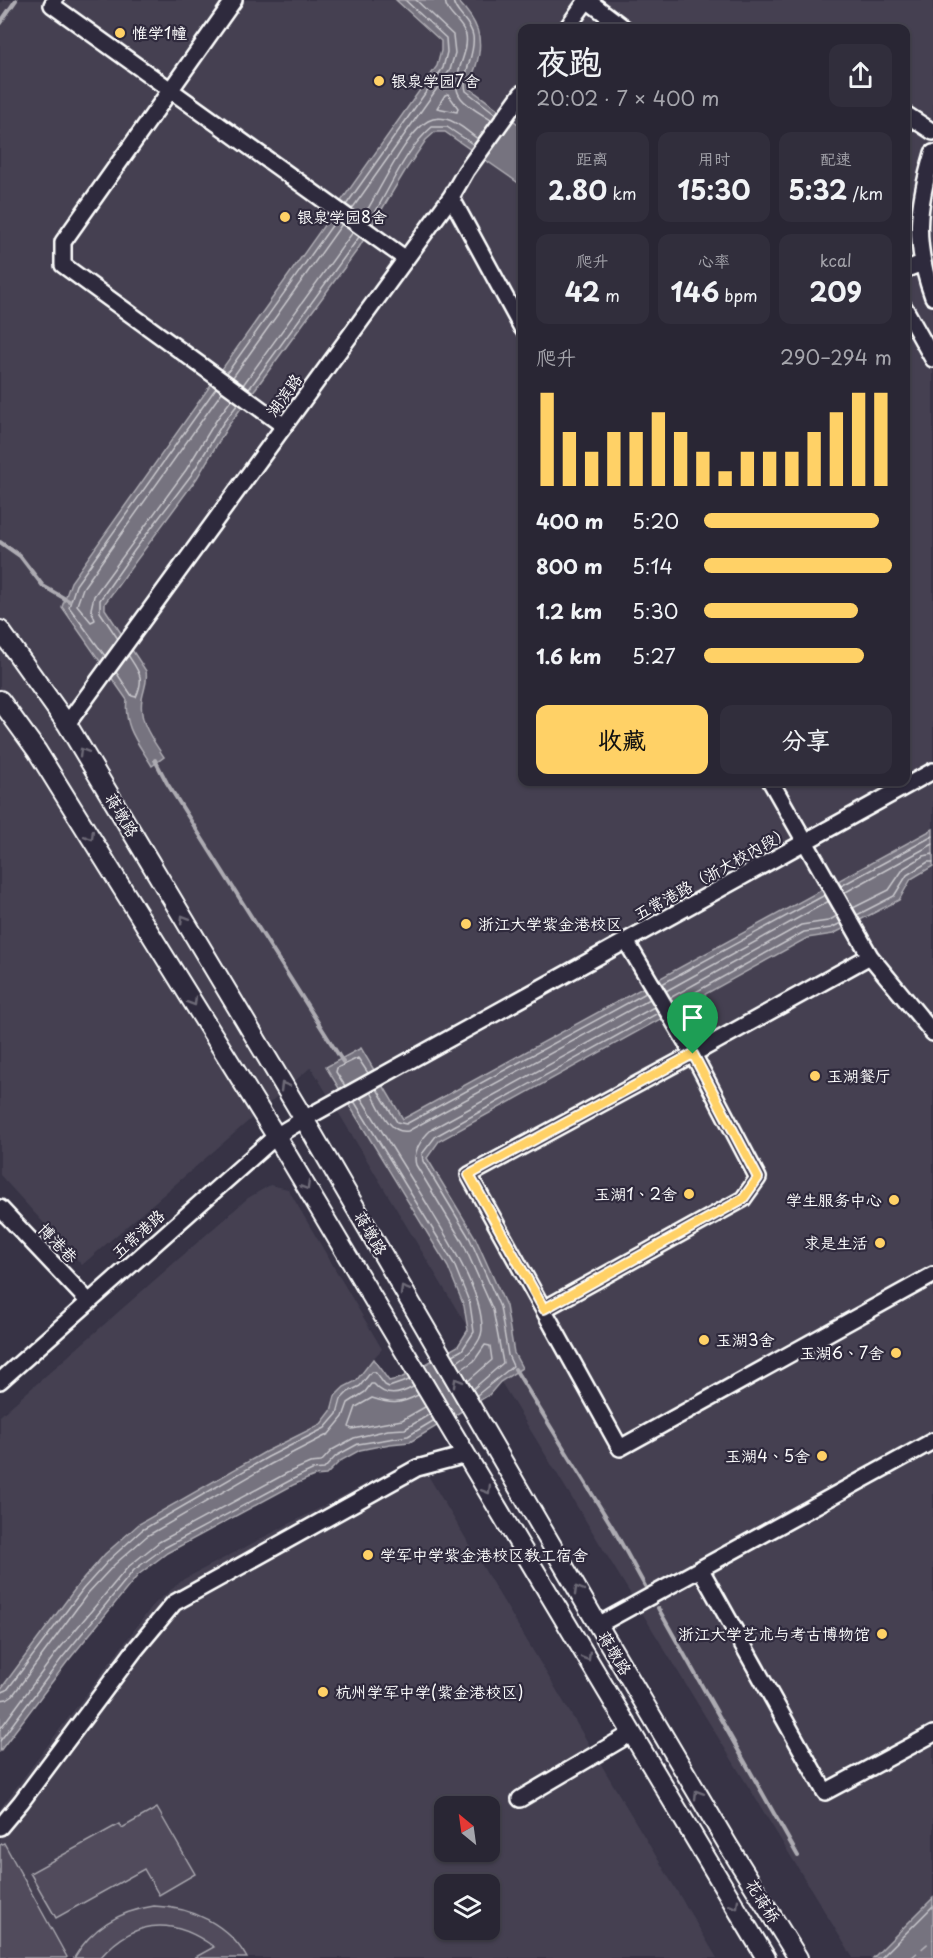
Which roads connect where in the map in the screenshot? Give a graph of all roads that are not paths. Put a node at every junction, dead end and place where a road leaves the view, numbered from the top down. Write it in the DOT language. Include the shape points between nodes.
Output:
graph roads {
  1 [pos="55,0"];
  2 [pos="234,0"];
  3 [pos="587,0"];
  4 [pos="570,24"];
  5 [pos="619,24"];
  6 [pos="171,90"];
  7 [pos="518,99"];
  8 [pos="910,116"];
  9 [pos="933,132"];
  10 [pos="933,153"];
  11 [pos="451,197"];
  12 [pos="400,254"];
  13 [pos="922,262"];
  14 [pos="910,267"];
  15 [pos="933,297"];
  16 [pos="910,318"];
  17 [pos="518,321"];
  18 [pos="933,359"];
  19 [pos="279,423"];
  20 [pos="0,630"];
  21 [pos="0,700"];
  22 [pos="67,724"];
  23 [pos="933,771"];
  24 [pos="910,784"];
  25 [pos="773,786"];
  26 [pos="906,786"];
  27 [pos="805,843"];
  28 [pos="626,941"];
  29 [pos="870,956"];
  30 [pos="933,1033"];
  31 [pos="693,1054"];
  32 [pos="334,1102"];
  33 [pos="304,1119"];
  34 [pos="276,1136"];
  35 [pos="0,1209"];
  36 [pos="933,1275"];
  37 [pos="89,1302"];
  38 [pos="544,1309"];
  39 [pos="0,1382"];
  40 [pos="933,1441"];
  41 [pos="462,1447"];
  42 [pos="701,1570"];
  43 [pos="598,1625"];
  44 [pos="632,1733"];
  45 [pos="933,1734"];
  46 [pos="520,1799"];
  47 [pos="0,1827"];
  48 [pos="728,1845"];
  49 [pos="705,1854"];
  50 [pos="766,1958"];
  51 [pos="798,1958"];
  1 -- 6 [label="street" via="52,5"];
  2 -- 6 [label="street"];
  3 -- 4 [label="street"];
  3 -- 5 [label="street"];
  6 -- 12 [label="street"];
  6 -- 19 [label="street" via="63,242 63,265"];
  7 -- 11 [label="street, 湖滨路"];
  8 -- 9 [label="street"];
  10 -- 13 [label="street" via="920,200"];
  11 -- 12 [label="street, 湖滨路"];
  11 -- 17 [label="street"];
  12 -- 19 [label="street, 湖滨路"];
  13 -- 14 [label="street"];
  13 -- 15 [label="street"];
  16 -- 18 [label="street"];
  19 -- 22 [label="street, 湖滨路"];
  20 -- 22 [label="main road, 蒋墩路"];
  21 -- 34 [label="main road, 蒋墩路, one-way" via="37,751"];
  33 -- 22 [label="main road, 蒋墩路, one-way"];
  23 -- 24 [label="street, 五常港路（浙大校内段）"];
  25 -- 27 [label="street"];
  26 -- 27 [label="street, 五常港路（浙大校内段）"];
  27 -- 28 [label="street, 五常港路（浙大校内段）"];
  27 -- 29 [label="street"];
  28 -- 31 [label="street"];
  28 -- 32 [label="street, 五常港路（浙大校内段）"];
  29 -- 30 [label="street"];
  29 -- 31 [label="street"];
  31 -- 38 [label="street" via="758,1178 743,1199"];
  31 -- 38 [label="street" via="469,1175"];
  32 -- 33 [label="street, 五常港路"];
  33 -- 34 [label="street, 五常港路"];
  43 -- 33 [label="main road, 蒋墩路, one-way"];
  34 -- 37 [label="street, 五常港路"];
  34 -- 41 [label="main road, 蒋墩路, one-way"];
  35 -- 37 [label="street, 博港巷"];
  36 -- 38 [label="street" via="620,1448"];
  37 -- 39 [label="street, 五常港路"];
  40 -- 42 [label="street"];
  41 -- 44 [label="main road, 蒋墩路, one-way"];
  41 -- 47 [label="street" via="174,1603"];
  42 -- 43 [label="street"];
  42 -- 45 [label="street" via="825,1792"];
  48 -- 43 [label="main road, 蒋墩路, one-way"];
  44 -- 46 [label="street"];
  44 -- 49 [label="main road, 蒋墩路"];
  48 -- 51 [label="main road, 花蒋桥"];
  49 -- 50 [label="main road, 花蒋桥, one-way"];
}
